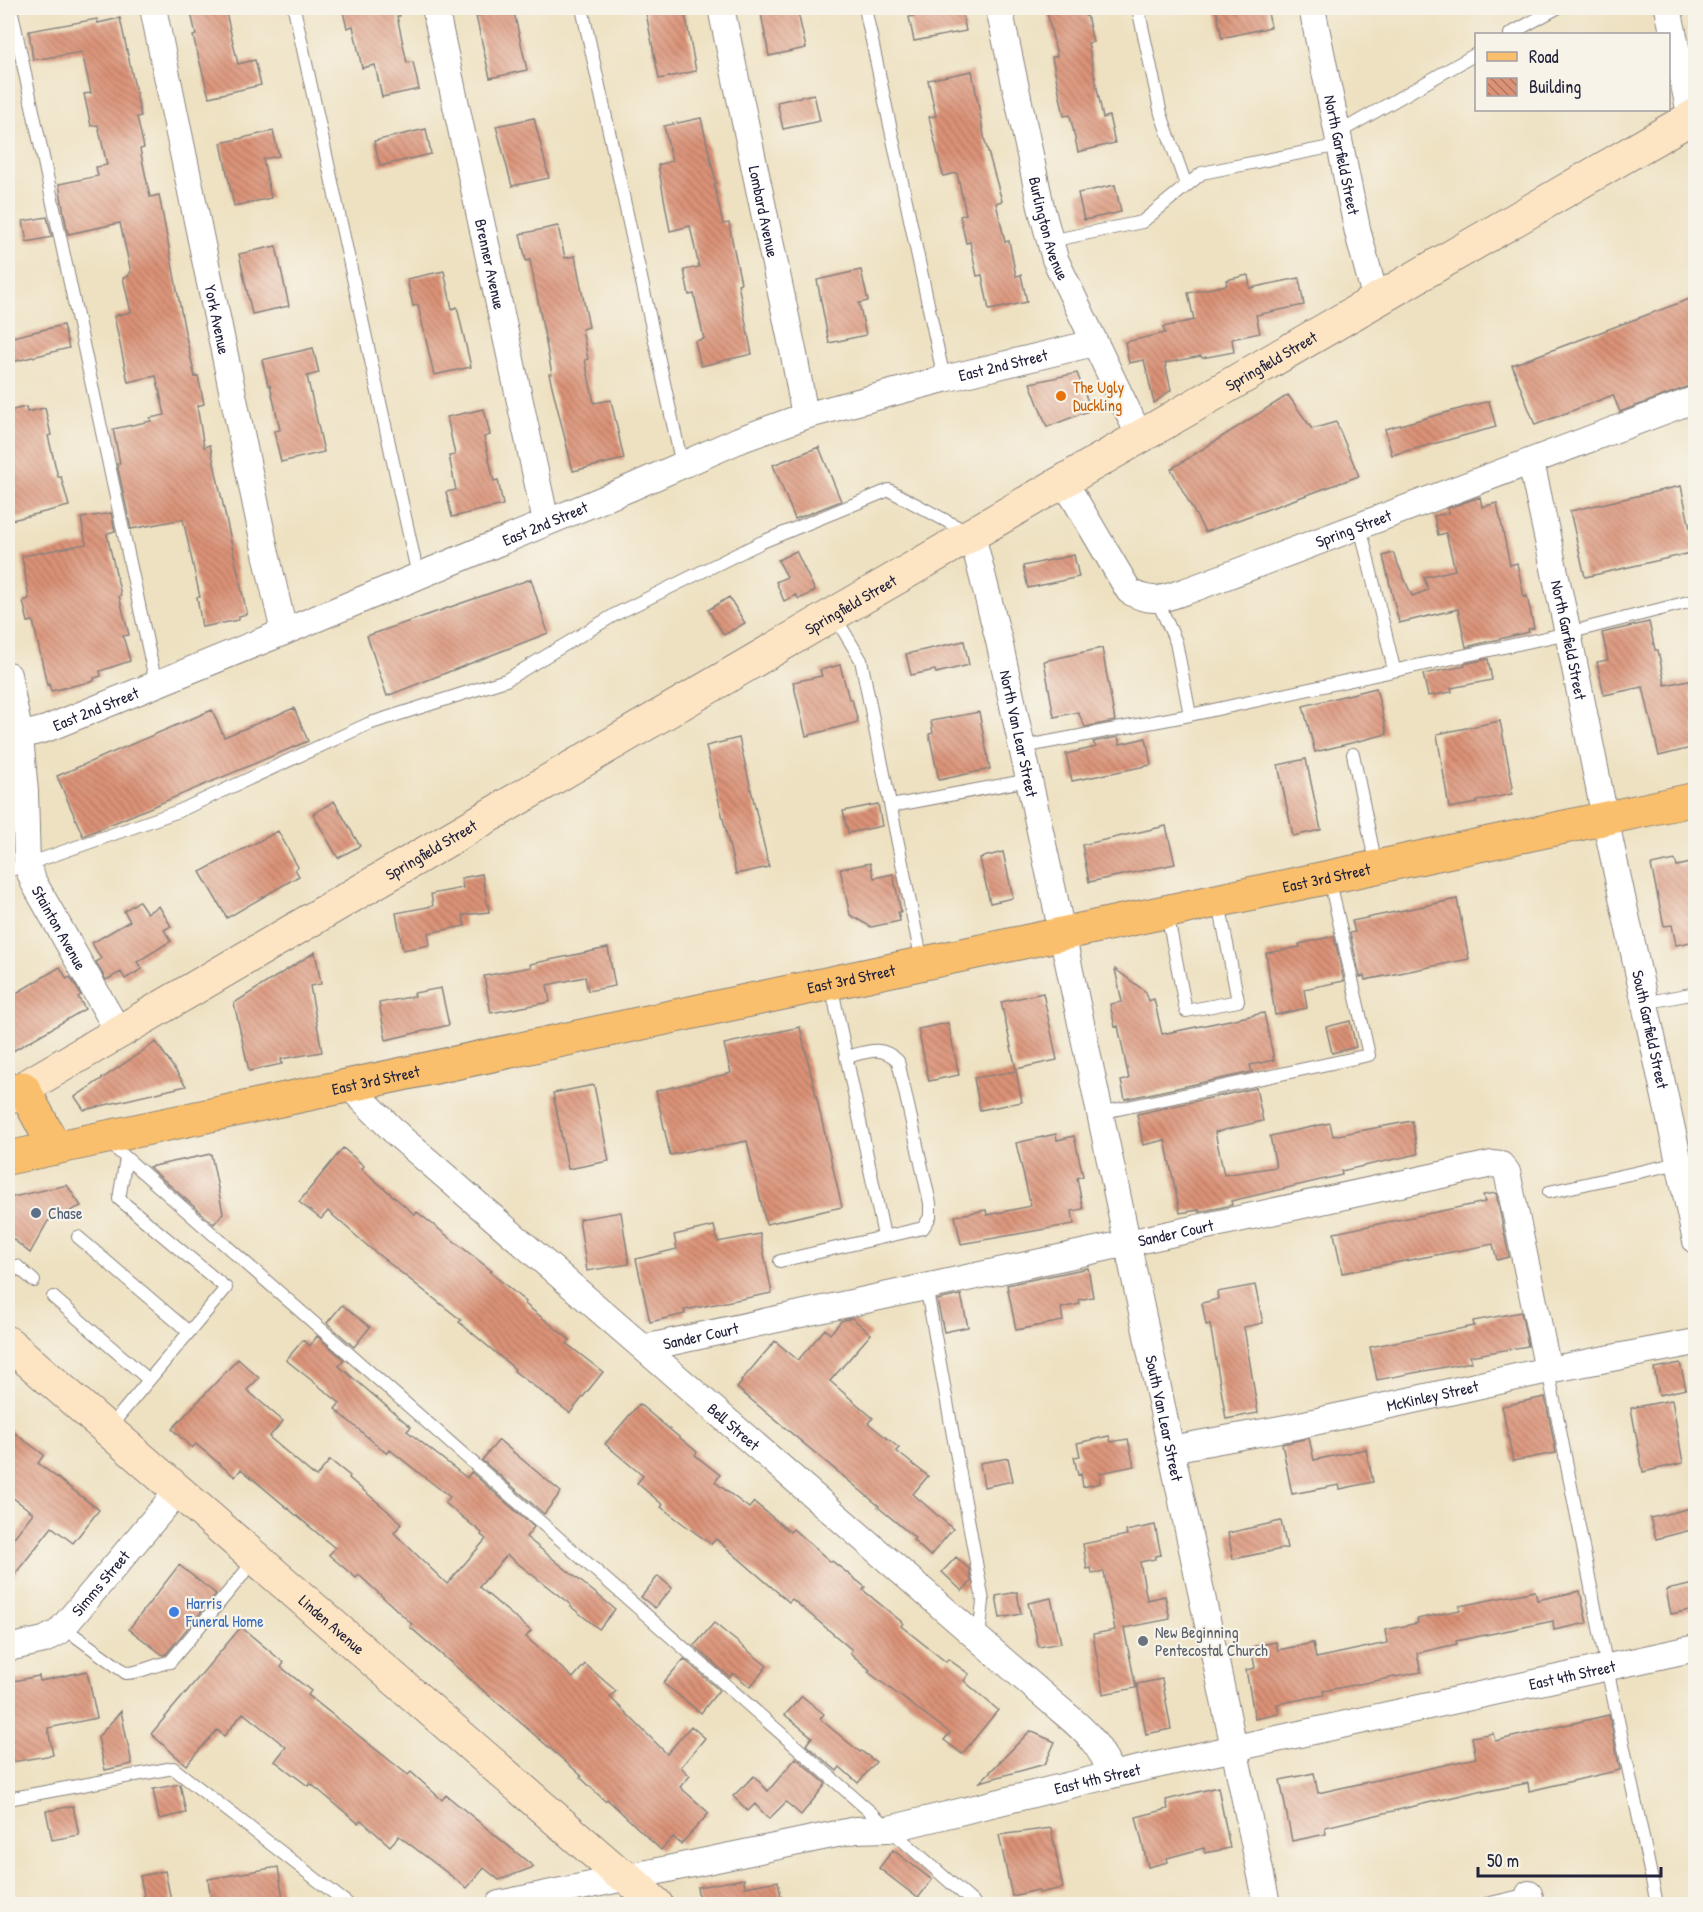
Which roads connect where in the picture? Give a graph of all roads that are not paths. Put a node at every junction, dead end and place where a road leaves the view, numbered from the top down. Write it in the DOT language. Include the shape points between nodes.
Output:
graph roads {
  1 [pos="11,8"];
  2 [pos="153,8"];
  3 [pos="294,8"];
  4 [pos="435,8"];
  5 [pos="582,8"];
  6 [pos="721,8"];
  7 [pos="865,8"];
  8 [pos="999,8"];
  9 [pos="1138,8"];
  10 [pos="1312,8"];
  11 [pos="1557,8"];
  12 [pos="1668,8"];
  13 [pos="1512,33"];
  14 [pos="1475,55"];
  15 [pos="1693,117"];
  16 [pos="1339,139"];
  17 [pos="1186,185"];
  18 [pos="1050,242"];
  19 [pos="1376,300"];
  20 [pos="1094,343"];
  21 [pos="944,379"];
  22 [pos="1695,399"];
  23 [pos="805,416"];
  24 [pos="1140,437"];
  25 [pos="1531,462"];
  26 [pos="682,465"];
  27 [pos="1063,482"];
  28 [pos="546,522"];
  29 [pos="1360,526"];
  30 [pos="972,535"];
  31 [pos="418,576"];
  32 [pos="1157,600"];
  33 [pos="1695,600"];
  34 [pos="834,614"];
  35 [pos="284,632"];
  36 [pos="1568,633"];
  37 [pos="1394,669"];
  38 [pos="8,675"];
  39 [pos="156,684"];
  40 [pos="1190,715"];
  41 [pos="14,738"];
  42 [pos="1022,747"];
  43 [pos="1353,754"];
  44 [pos="1029,780"];
  45 [pos="1695,799"];
  46 [pos="891,806"];
  47 [pos="1605,818"];
  48 [pos="1376,867"];
  49 [pos="17,868"];
  50 [pos="1329,877"];
  51 [pos="1218,901"];
  52 [pos="1167,912"];
  53 [pos="1062,934"];
  54 [pos="922,964"];
  55 [pos="831,983"];
  56 [pos="1695,993"];
  57 [pos="1644,1003"];
  58 [pos="118,1031"];
  59 [pos="846,1057"];
  60 [pos="349,1086"];
  61 [pos="15,1093"];
  62 [pos="1100,1113"];
  63 [pos="55,1148"];
  64 [pos="115,1148"];
  65 [pos="8,1158"];
  66 [pos="1679,1163"];
  67 [pos="1549,1192"];
  68 [pos="884,1236"];
  69 [pos="78,1237"];
  70 [pos="1695,1241"];
  71 [pos="1127,1242"];
  72 [pos="780,1262"];
  73 [pos="8,1277"];
  74 [pos="34,1281"];
  75 [pos="926,1286"];
  76 [pos="53,1297"];
  77 [pos="189,1332"];
  78 [pos="1695,1342"];
  79 [pos="8,1343"];
  80 [pos="644,1348"];
  81 [pos="1548,1370"];
  82 [pos="148,1380"];
  83 [pos="107,1430"];
  84 [pos="1171,1449"];
  85 [pos="178,1491"];
  86 [pos="255,1559"];
  87 [pos="63,1628"];
  88 [pos="979,1638"];
  89 [pos="8,1647"];
  90 [pos="1695,1648"];
  91 [pos="1607,1668"];
  92 [pos="1234,1749"];
  93 [pos="1111,1775"];
  94 [pos="8,1800"];
  95 [pos="890,1829"];
  96 [pos="627,1877"];
  97 [pos="1531,1899"];
  98 [pos="348,1905"];
  99 [pos="499,1905"];
  100 [pos="656,1905"];
  101 [pos="975,1905"];
  102 [pos="1267,1905"];
  103 [pos="1486,1905"];
  104 [pos="1657,1905"];
  1 -- 39 [label="lane"];
  2 -- 35 [label="street, York Avenue"];
  3 -- 31 [label="lane"];
  4 -- 28 [label="street, Brenner Avenue"];
  5 -- 26 [label="lane"];
  6 -- 23 [label="street, Lombard Avenue"];
  7 -- 21 [label="lane"];
  8 -- 18 [label="street, Burlington Avenue"];
  9 -- 17 [label="lane" via="1161,114"];
  10 -- 16 [label="street, North Garfield Street"];
  11 -- 13 [label="lane"];
  12 -- 15 [label="street"];
  14 -- 16 [label="lane"];
  15 -- 19 [label="street, Springfield Street"];
  16 -- 17 [label="lane" via="1202,173"];
  16 -- 19 [label="street, North Garfield Street"];
  17 -- 18 [label="lane" via="1142,222"];
  18 -- 20 [label="street, Burlington Avenue"];
  19 -- 24 [label="street, Springfield Street"];
  20 -- 21 [label="street, East 2nd Street"];
  20 -- 24 [label="street, Burlington Avenue"];
  21 -- 23 [label="street, East 2nd Street"];
  22 -- 25 [label="street, Spring Street"];
  23 -- 26 [label="street, East 2nd Street"];
  24 -- 27 [label="street, Springfield Street"];
  25 -- 29 [label="street, Spring Street"];
  25 -- 36 [label="street, North Garfield Street"];
  26 -- 28 [label="street, East 2nd Street"];
  27 -- 30 [label="street, Springfield Street"];
  27 -- 32 [label="street" via="1129,591"];
  28 -- 31 [label="street, East 2nd Street"];
  29 -- 32 [label="street, Spring Street"];
  29 -- 37 [label="lane"];
  30 -- 34 [label="street, Springfield Street"];
  30 -- 42 [label="street, North Van Lear Street"];
  30 -- 49 [label="lane" via="890,490 762,542 627,608 506,680 368,724 179,811"];
  31 -- 35 [label="street, East 2nd Street"];
  32 -- 40 [label="lane" via="1176,642"];
  33 -- 36 [label="lane"];
  34 -- 46 [label="lane" via="861,660"];
  34 -- 58 [label="street, Springfield Street"];
  35 -- 39 [label="street, East 2nd Street"];
  36 -- 37 [label="lane"];
  36 -- 47 [label="street, North Garfield Street"];
  37 -- 40 [label="lane"];
  38 -- 41 [label="street, Stainton Avenue"];
  39 -- 41 [label="street, East 2nd Street"];
  40 -- 42 [label="lane"];
  41 -- 49 [label="street, Stainton Avenue" via="25,792"];
  42 -- 44 [label="street, North Van Lear Street"];
  43 -- 48 [label="lane"];
  44 -- 46 [label="lane"];
  44 -- 53 [label="street, North Van Lear Street"];
  45 -- 47 [label="main road, East 3rd Street"];
  46 -- 54 [label="lane"];
  47 -- 48 [label="main road, East 3rd Street"];
  47 -- 57 [label="street, South Garfield Street"];
  48 -- 50 [label="main road, East 3rd Street"];
  49 -- 58 [label="street, Stainton Avenue" via="34,883"];
  50 -- 51 [label="main road, East 3rd Street"];
  50 -- 62 [label="lane" via="1369,1055"];
  51 -- 52 [label="main road, East 3rd Street"];
  51 -- 52 [label="lane" via="1238,1001 1186,1011"];
  52 -- 53 [label="main road, East 3rd Street"];
  53 -- 54 [label="main road, East 3rd Street"];
  53 -- 62 [label="street, South Van Lear Street"];
  54 -- 55 [label="main road, East 3rd Street"];
  55 -- 59 [label="lane"];
  55 -- 60 [label="main road, East 3rd Street"];
  56 -- 57 [label="lane"];
  57 -- 66 [label="street, South Garfield Street"];
  58 -- 61 [label="street, Springfield Street"];
  59 -- 68 [label="lane"];
  59 -- 68 [label="lane" via="879,1049 898,1061 930,1203 930,1217 923,1228"];
  60 -- 64 [label="main road, East 3rd Street"];
  60 -- 80 [label="street, Bell Street" via="399,1136"];
  61 -- 63 [label="main road"];
  62 -- 71 [label="street, South Van Lear Street"];
  63 -- 64 [label="main road, East 3rd Street"];
  63 -- 65 [label="main road, East 3rd Street"];
  64 -- 77 [label="lane" via="119,1200 226,1288"];
  64 -- 95 [label="lane"];
  66 -- 67 [label="lane"];
  66 -- 70 [label="street, South Garfield Street"];
  68 -- 72 [label="lane"];
  69 -- 77 [label="lane"];
  71 -- 75 [label="street, Sander Court"];
  71 -- 81 [label="street, Sander Court" via="1492,1164 1501,1166 1507,1172"];
  71 -- 84 [label="street, South Van Lear Street"];
  73 -- 74 [label="lane" via="17,1266"];
  75 -- 80 [label="street, Sander Court"];
  75 -- 88 [label="lane" via="983,1601"];
  76 -- 82 [label="lane"];
  77 -- 82 [label="lane"];
  78 -- 81 [label="street, McKinley Street"];
  79 -- 83 [label="street, Linden Avenue"];
  80 -- 88 [label="street, Bell Street"];
  81 -- 84 [label="street, McKinley Street" via="1291,1427"];
  81 -- 91 [label="lane"];
  82 -- 83 [label="lane"];
  83 -- 85 [label="street, Linden Avenue"];
  84 -- 92 [label="street, South Van Lear Street"];
  85 -- 86 [label="street, Linden Avenue"];
  85 -- 87 [label="street, Simms Street"];
  86 -- 87 [label="lane" via="170,1662 126,1673"];
  86 -- 96 [label="street, Linden Avenue"];
  87 -- 89 [label="street, Simms Street" via="44,1640"];
  88 -- 93 [label="street, Bell Street" via="1096,1742"];
  90 -- 91 [label="street, East 4th Street"];
  91 -- 92 [label="street, East 4th Street"];
  91 -- 104 [label="lane"];
  92 -- 93 [label="street, East 4th Street"];
  92 -- 102 [label="street, South Van Lear Street"];
  93 -- 95 [label="street, East 4th Street"];
  94 -- 98 [label="lane" via="173,1768"];
  95 -- 96 [label="street, East 4th Street" via="856,1830"];
  95 -- 101 [label="lane"];
  96 -- 99 [label="street, East 4th Street"];
  96 -- 100 [label="street, Linden Avenue"];
  97 -- 103 [label="lane"];
}
